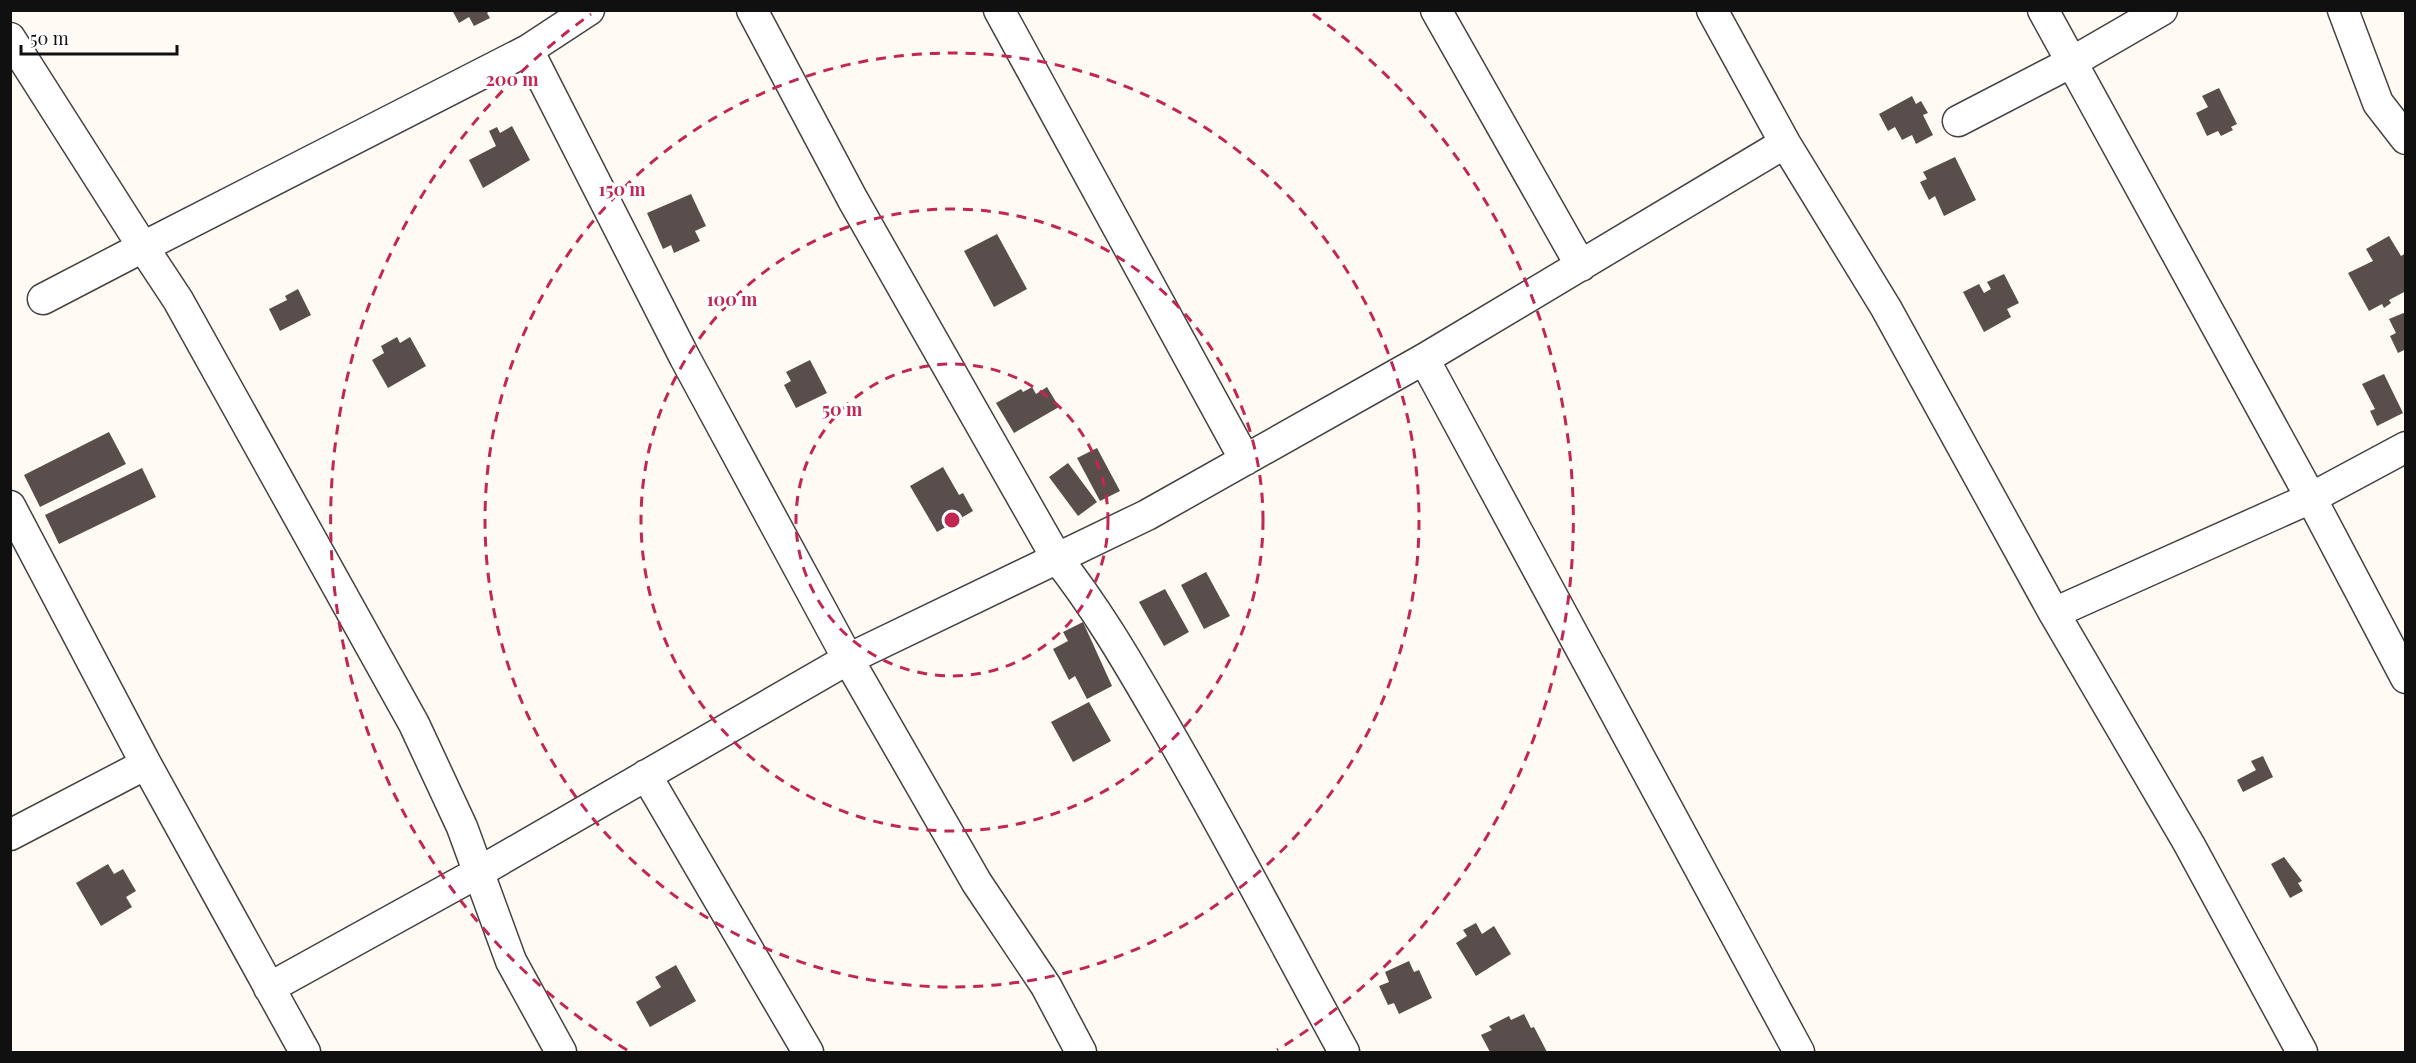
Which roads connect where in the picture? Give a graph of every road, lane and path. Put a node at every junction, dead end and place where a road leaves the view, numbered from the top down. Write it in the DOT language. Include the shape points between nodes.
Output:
graph roads {
  1 [pos="752,10"];
  2 [pos="999,10"];
  3 [pos="1436,10"];
  4 [pos="1712,10"];
  5 [pos="2043,10"];
  6 [pos="2162,10"];
  7 [pos="2343,10"];
  8 [pos="579,13"];
  9 [pos="10,38"];
  10 [pos="528,50"];
  11 [pos="2072,62"];
  12 [pos="1958,121"];
  13 [pos="2406,139"];
  14 [pos="1785,143"];
  15 [pos="143,247"];
  16 [pos="1581,266"];
  17 [pos="43,299"];
  18 [pos="1424,359"];
  19 [pos="2406,447"];
  20 [pos="1245,460"];
  21 [pos="2311,498"];
  22 [pos="10,506"];
  23 [pos="1056,557"];
  24 [pos="2054,613"];
  25 [pos="848,658"];
  26 [pos="2406,678"];
  27 [pos="146,764"];
  28 [pos="646,775"];
  29 [pos="10,835"];
  30 [pos="479,872"];
  31 [pos="269,988"];
  32 [pos="305,1053"];
  33 [pos="561,1053"];
  34 [pos="808,1053"];
  35 [pos="1081,1053"];
  36 [pos="1344,1053"];
  37 [pos="1799,1053"];
  38 [pos="2302,1053"];
  1 -- 23 [label="street" via="853,200"];
  2 -- 20 [label="street"];
  3 -- 16 [label="street"];
  4 -- 14 [label="street"];
  5 -- 11 [label="street"];
  6 -- 11 [label="street"];
  7 -- 13 [label="street" via="2378,103"];
  8 -- 10 [label="street"];
  9 -- 15 [label="street"];
  10 -- 15 [label="street"];
  10 -- 25 [label="street" via="685,358"];
  11 -- 12 [label="street"];
  11 -- 21 [label="street"];
  14 -- 16 [label="street"];
  14 -- 24 [label="street" via="1886,308"];
  15 -- 17 [label="street"];
  15 -- 30 [label="street" via="178,300 414,724 445,785"];
  16 -- 18 [label="street"];
  18 -- 20 [label="street"];
  18 -- 37 [label="street"];
  19 -- 21 [label="street"];
  20 -- 23 [label="street" via="1147,515"];
  21 -- 24 [label="street"];
  21 -- 26 [label="street"];
  22 -- 27 [label="street"];
  23 -- 25 [label="street"];
  23 -- 36 [label="street" via="1099,614 1181,753"];
  24 -- 38 [label="street" via="2189,844"];
  25 -- 28 [label="street"];
  25 -- 35 [label="street" via="977,883 1046,986"];
  27 -- 29 [label="street"];
  27 -- 31 [label="street"];
  28 -- 30 [label="street"];
  28 -- 34 [label="street"];
  30 -- 31 [label="street"];
  30 -- 33 [label="street" via="511,961"];
  31 -- 32 [label="street"];
}
